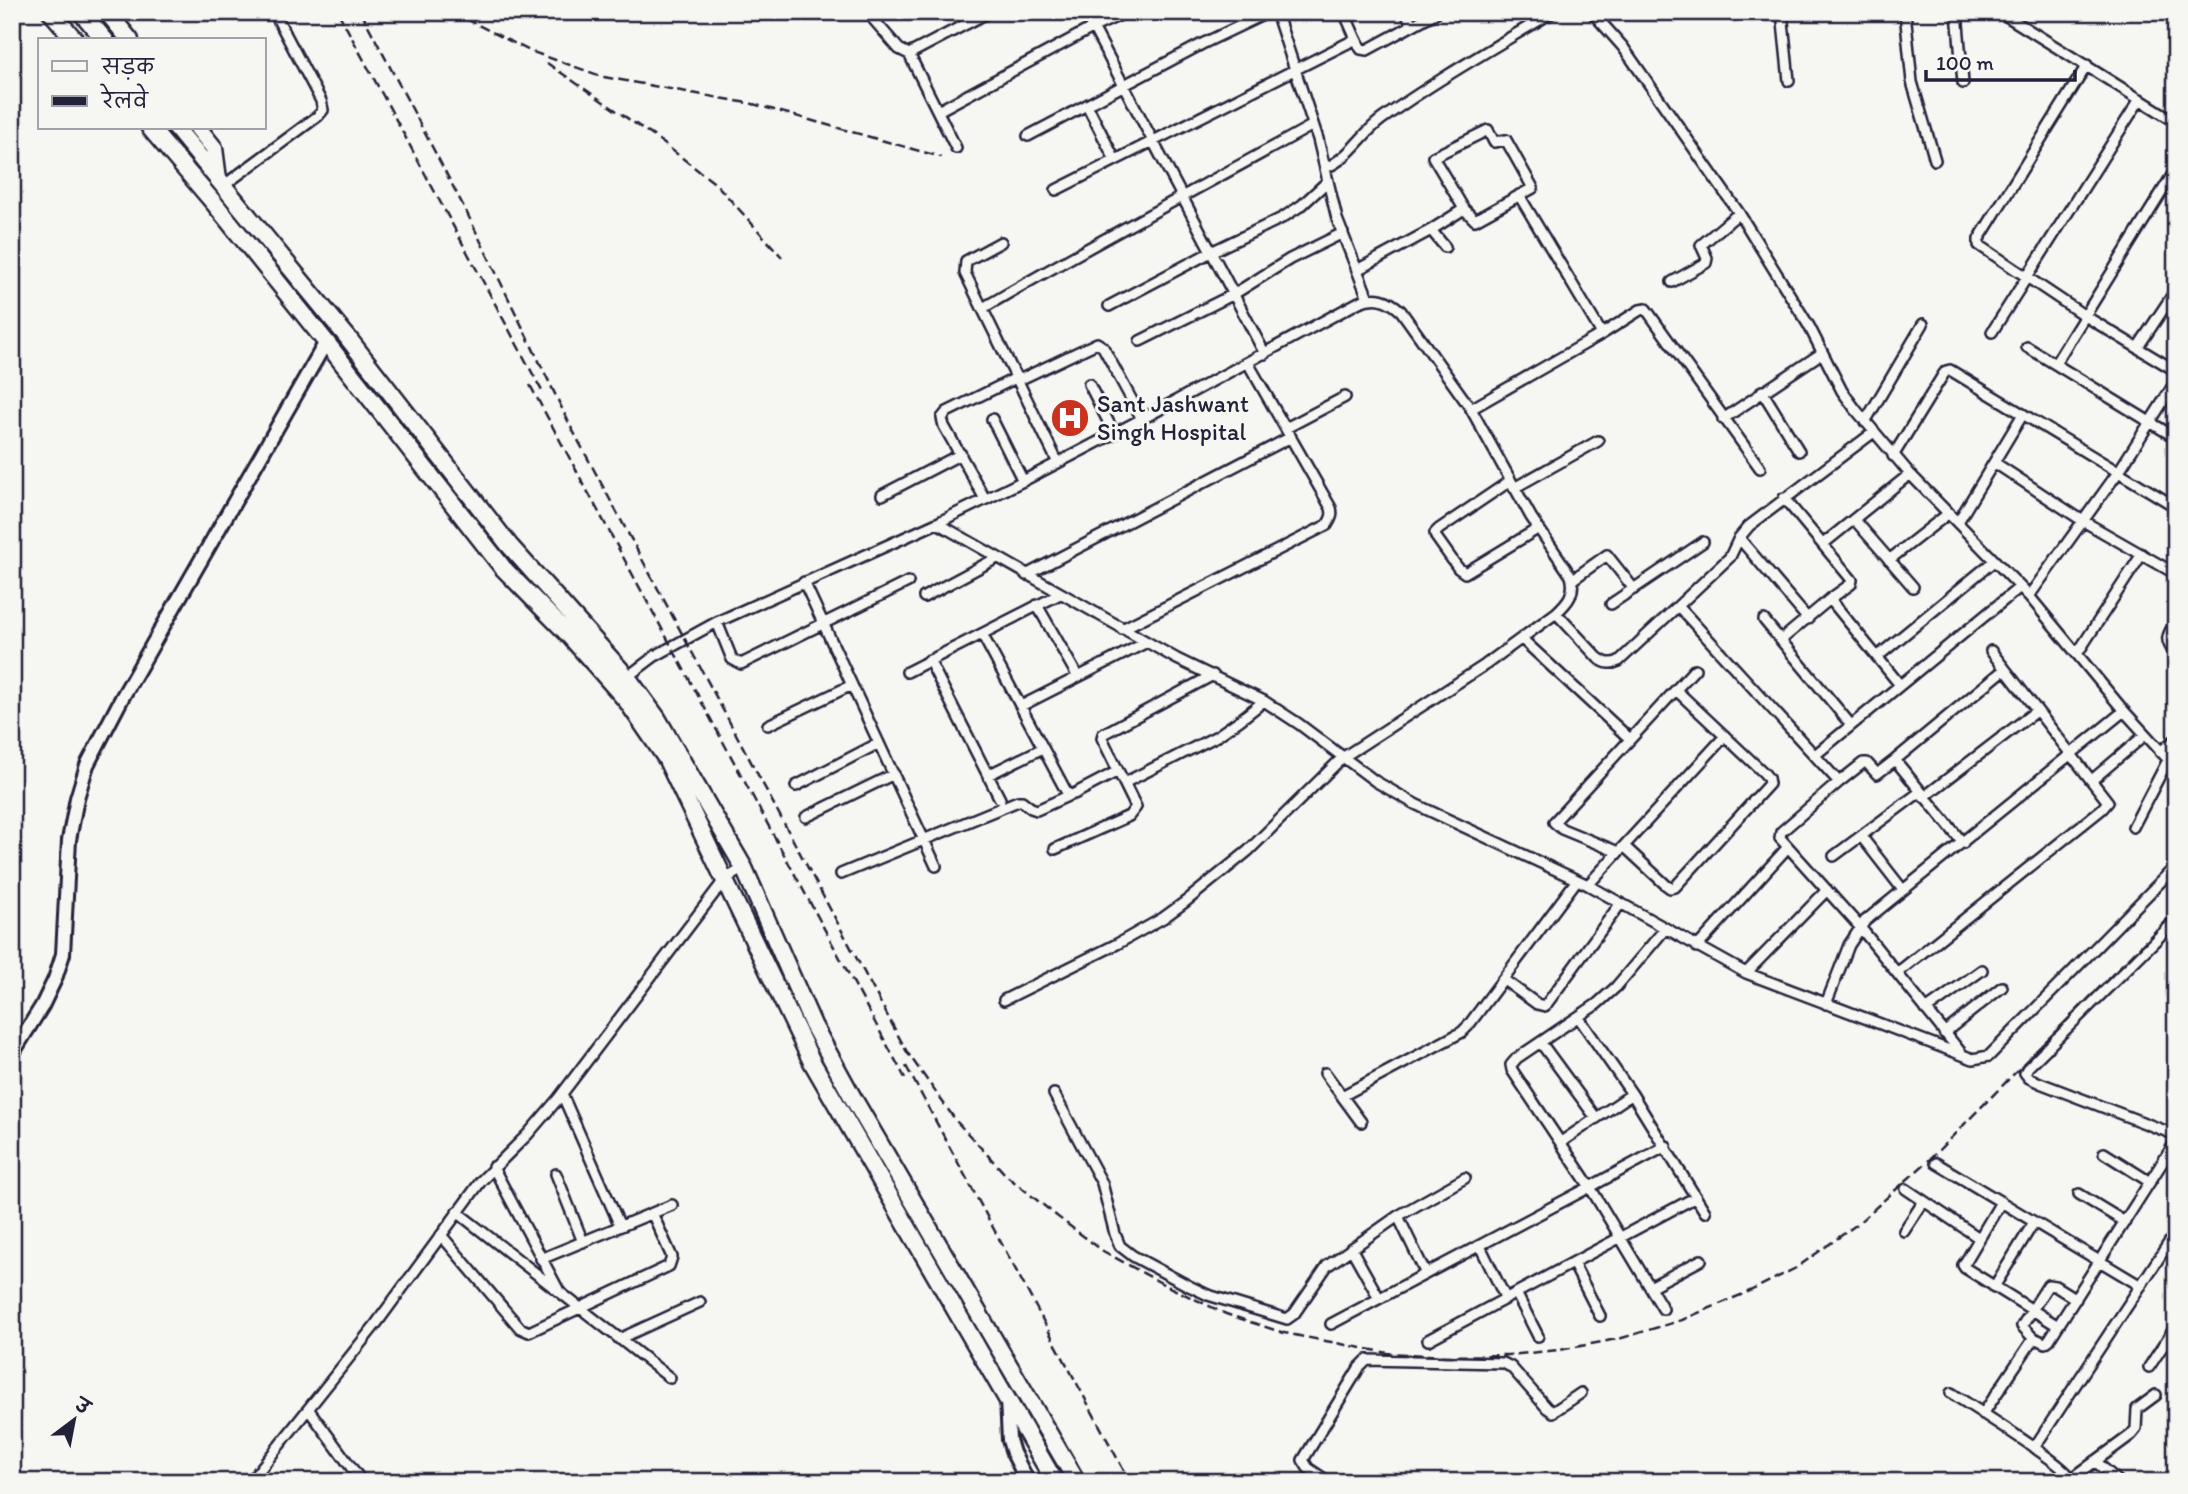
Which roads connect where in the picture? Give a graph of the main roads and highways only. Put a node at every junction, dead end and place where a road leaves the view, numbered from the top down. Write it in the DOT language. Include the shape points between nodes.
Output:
graph roads {
  1 [pos="35,12"];
  2 [pos="81,12"];
  3 [pos="107,12"];
  4 [pos="54,16"];
  5 [pos="73,38"];
  6 [pos="103,38"];
  7 [pos="128,38"];
  8 [pos="152,130"];
  9 [pos="178,130"];
  10 [pos="200,130"];
  11 [pos="221,183"];
  12 [pos="1055,1482"];
  13 [pos="1077,1482"];
  1 -- 4 [label="highway"];
  2 -- 6 [label="highway"];
  3 -- 7 [label="highway"];
  4 -- 5 [label="highway"];
  8 -- 12 [label="highway" via="326,342 495,559 628,701 666,758 812,1062"];
  9 -- 11 [label="highway"];
  10 -- 11 [label="highway" via="214,148"];
  11 -- 13 [label="highway" via="509,545 627,677 657,718 744,868 813,1025"];
}
